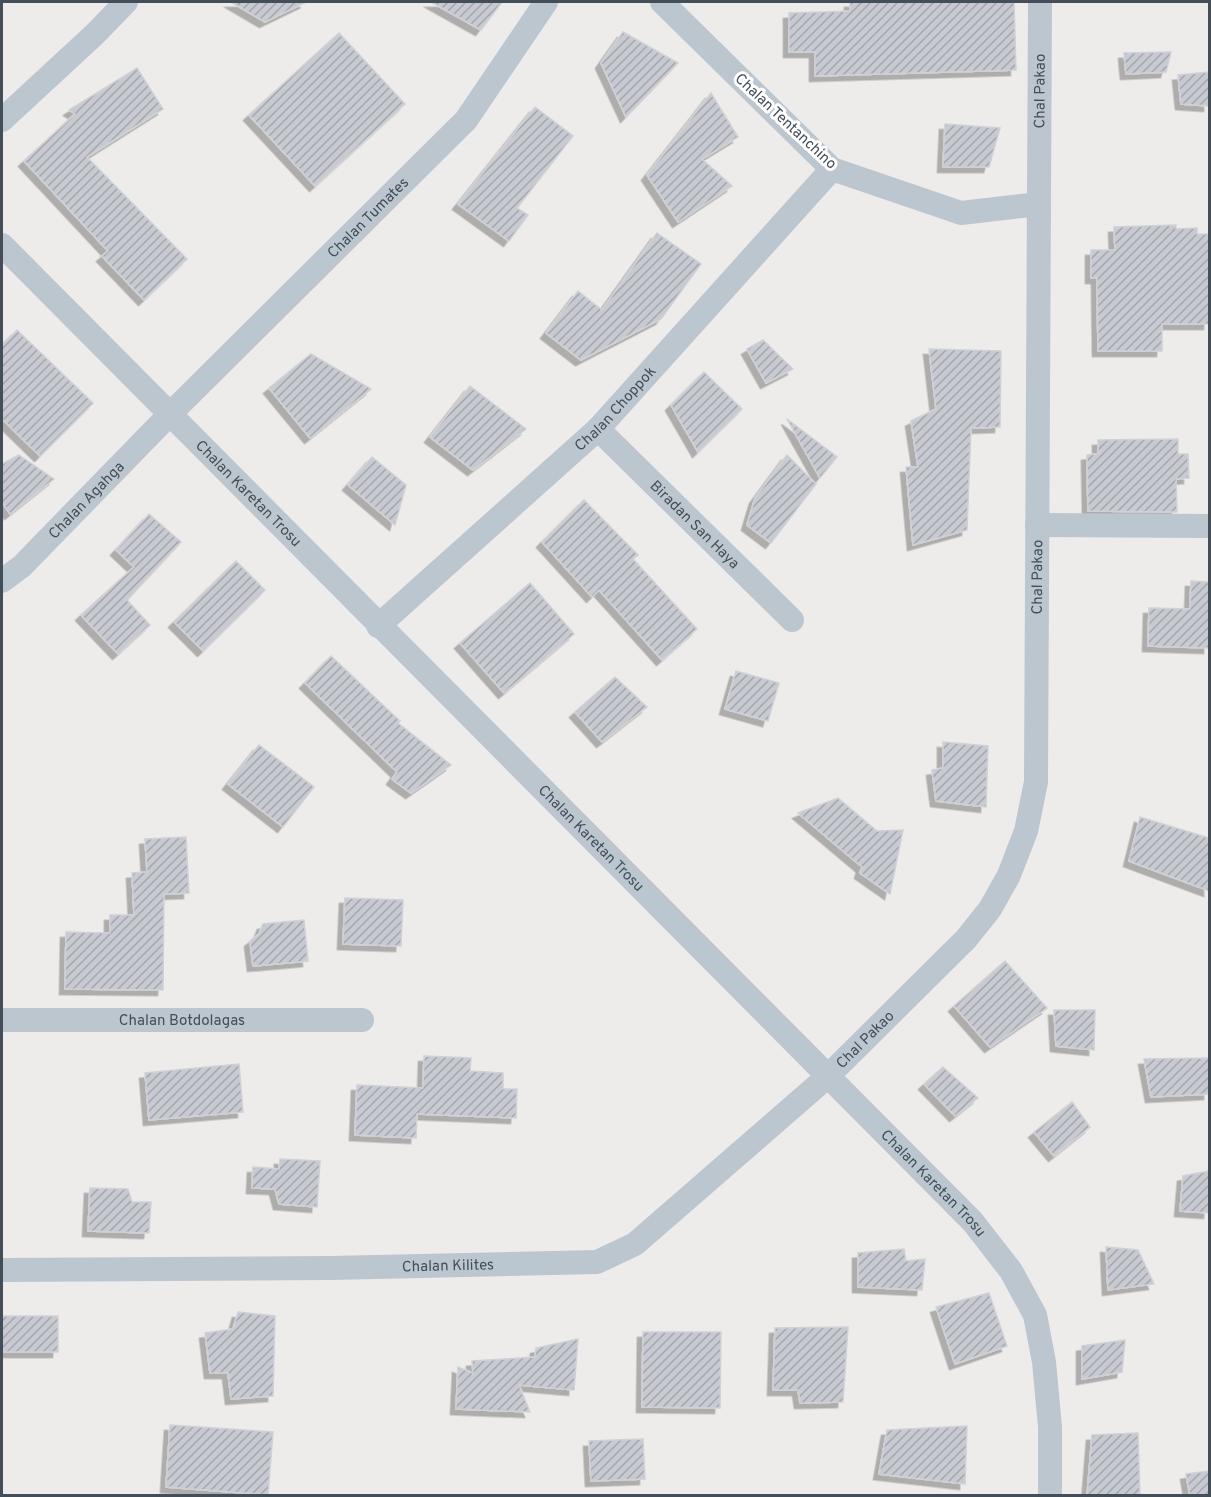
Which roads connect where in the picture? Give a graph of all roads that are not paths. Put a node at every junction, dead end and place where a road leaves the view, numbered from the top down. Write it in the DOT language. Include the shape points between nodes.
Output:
graph roads {
  1 [pos="126,2"];
  2 [pos="546,2"];
  3 [pos="662,2"];
  4 [pos="1040,2"];
  5 [pos="2,120"];
  6 [pos="832,169"];
  7 [pos="1039,204"];
  8 [pos="2,245"];
  9 [pos="169,415"];
  10 [pos="598,429"];
  11 [pos="1037,525"];
  12 [pos="1209,526"];
  13 [pos="2,581"];
  14 [pos="792,620"];
  15 [pos="378,626"];
  16 [pos="2,1020"];
  17 [pos="362,1020"];
  18 [pos="827,1077"];
  19 [pos="2,1270"];
  20 [pos="1050,1496"];
  1 -- 5 [label="street"];
  2 -- 9 [label="street, Chalan Tumates" via="466,120"];
  3 -- 6 [label="street, Chalan Tentanchino"];
  4 -- 7 [label="street, Chal Pakao"];
  6 -- 7 [label="street, Chalan Tentanchino" via="961,213"];
  6 -- 10 [label="street, Chalan Choppok"];
  7 -- 11 [label="street, Chal Pakao"];
  8 -- 9 [label="street, Chalan Karetan Trosu"];
  9 -- 13 [label="street, Chalan Agahga" via="22,566"];
  9 -- 15 [label="street, Chalan Karetan Trosu"];
  10 -- 14 [label="street, Biradan San Haya"];
  10 -- 15 [label="street, Chalan Choppok"];
  11 -- 12 [label="street"];
  11 -- 18 [label="street, Chal Pakao" via="1036,782 1026,831 1009,875 990,909 966,939"];
  15 -- 18 [label="street, Chalan Karetan Trosu"];
  16 -- 17 [label="street, Chalan Botdolagas"];
  18 -- 19 [label="street, Chalan Kilites" via="635,1244 597,1262"];
  18 -- 20 [label="street, Chalan Karetan Trosu" via="973,1222 1011,1270 1035,1315 1050,1427"];
}
